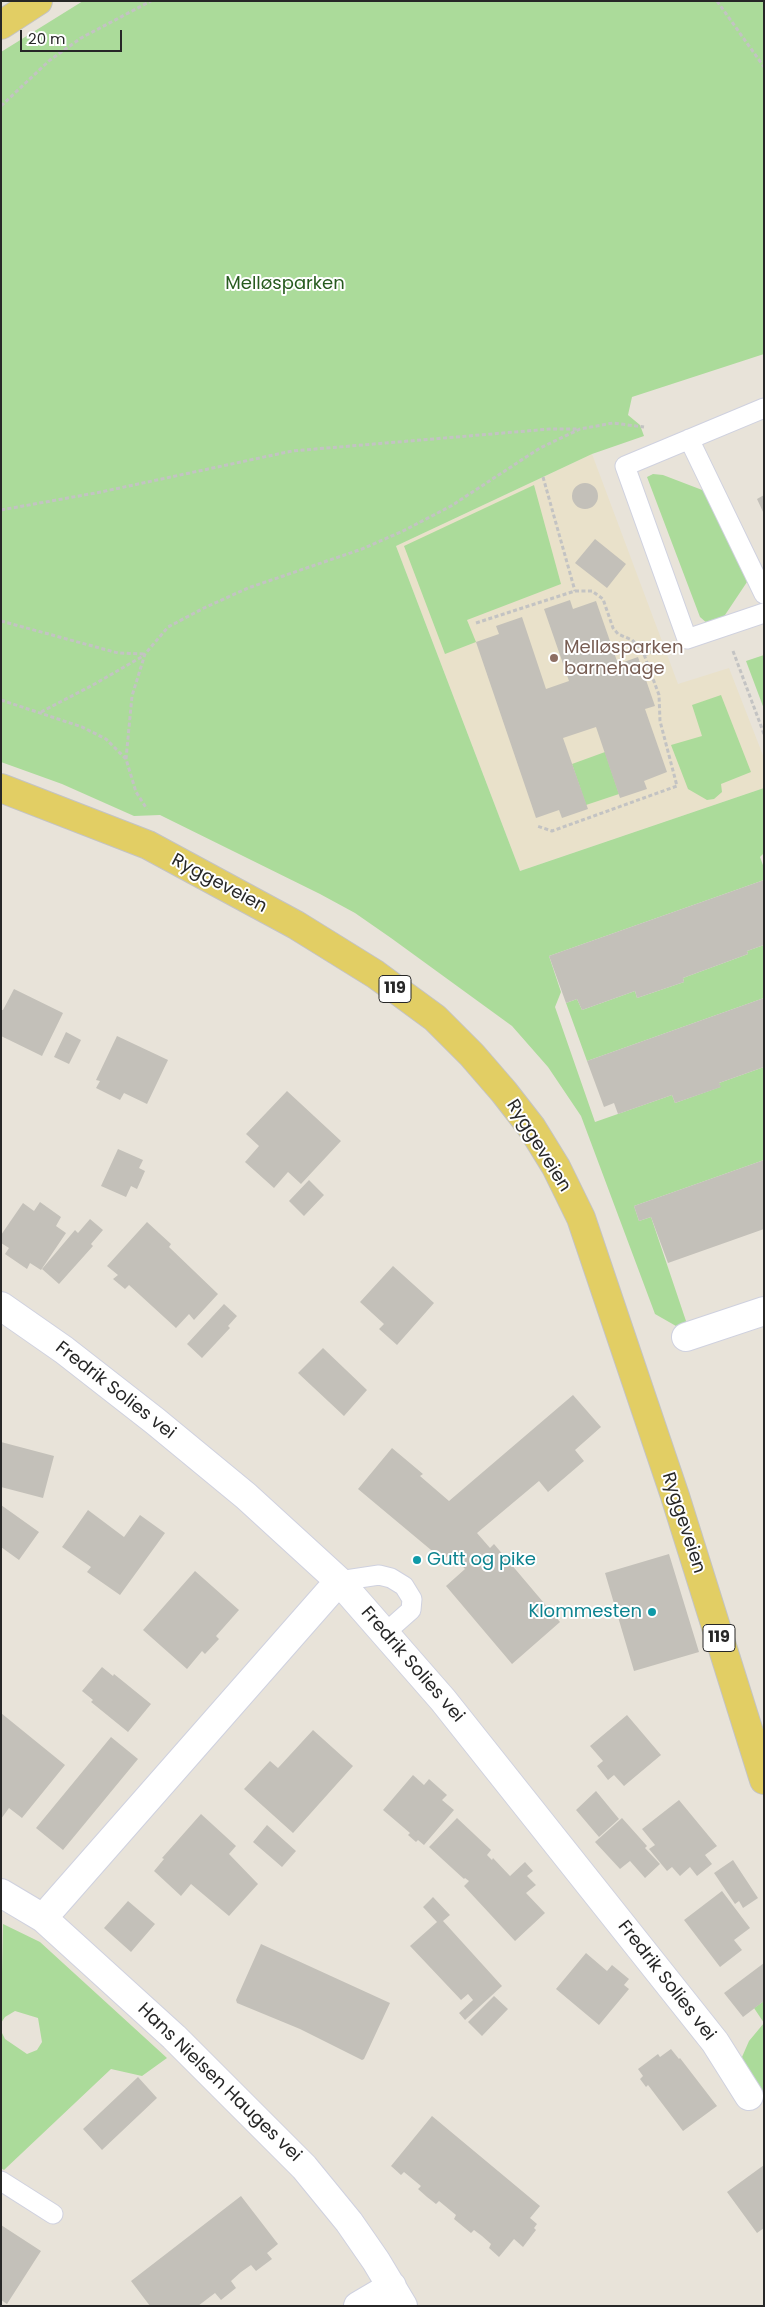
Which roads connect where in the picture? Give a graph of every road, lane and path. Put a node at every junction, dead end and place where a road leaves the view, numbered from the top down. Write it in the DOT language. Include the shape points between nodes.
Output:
graph roads {
  1 [pos="38,1"];
  2 [pos="151,1"];
  3 [pos="717,1"];
  4 [pos="1,25"];
  5 [pos="764,67"];
  6 [pos="1,106"];
  7 [pos="764,408"];
  8 [pos="580,429"];
  9 [pos="689,439"];
  10 [pos="543,477"];
  11 [pos="1,510"];
  12 [pos="575,591"];
  13 [pos="764,594"];
  14 [pos="764,613"];
  15 [pos="1,621"];
  16 [pos="476,623"];
  17 [pos="724,628"];
  18 [pos="670,646"];
  19 [pos="145,654"];
  20 [pos="644,655"];
  21 [pos="1,700"];
  22 [pos="41,712"];
  23 [pos="764,734"];
  24 [pos="126,759"];
  25 [pos="1,788"];
  26 [pos="153,815"];
  27 [pos="537,826"];
  28 [pos="1,1306"];
  29 [pos="764,1311"];
  30 [pos="686,1336"];
  31 [pos="339,1580"];
  32 [pos="385,1633"];
  33 [pos="762,1769"];
  34 [pos="1,1893"];
  35 [pos="43,1918"];
  36 [pos="749,2096"];
  37 [pos="1,2181"];
  38 [pos="53,2214"];
  39 [pos="397,2296"];
  40 [pos="358,2306"];
  1 -- 4 [label="main road"];
  2 -- 6 [label="path" via="81,38 50,60"];
  3 -- 5 [label="path"];
  7 -- 9 [label="lane"];
  8 -- 9 [label="path" via="612,423 637,425"];
  8 -- 11 [label="path" via="292,451 120,489"];
  8 -- 19 [label="path" via="540,448 451,506 403,531 362,549 248,588 204,608 168,627"];
  9 -- 13 [label="lane"];
  9 -- 17 [label="lane" via="625,466 687,639"];
  10 -- 12 [label="path"];
  12 -- 16 [label="path"];
  12 -- 20 [label="path" via="592,591 603,599 613,628 632,640"];
  14 -- 17 [label="lane"];
  15 -- 19 [label="path" via="118,653"];
  17 -- 23 [label="path"];
  18 -- 20 [label="path"];
  19 -- 22 [label="path"];
  19 -- 24 [label="path" via="132,696"];
  20 -- 27 [label="path" via="659,695 660,722 677,786 552,832"];
  21 -- 22 [label="path"];
  22 -- 24 [label="path" via="106,740"];
  24 -- 26 [label="path" via="141,803"];
  25 -- 33 [label="main road, Ryggeveien / 119" via="148,845 296,925 375,974 435,1018 472,1055 532,1128 581,1218 675,1496"];
  28 -- 31 [label="street, Fredrik Solies vei" via="64,1350 170,1434 246,1496"];
  29 -- 30 [label="street"];
  31 -- 32 [label="street, Fredrik Solies vei"];
  31 -- 32 [label="lane" via="380,1575 404,1586 412,1599 411,1610"];
  31 -- 35 [label="street"];
  32 -- 36 [label="street, Fredrik Solies vei" via="443,1700 715,2042"];
  34 -- 35 [label="street, Hans Nielsen Hauges vei"];
  35 -- 39 [label="street, Hans Nielsen Hauges vei" via="174,2037 304,2167 349,2222"];
  37 -- 38 [label="lane"];
  39 -- 40 [label="street"];
}
